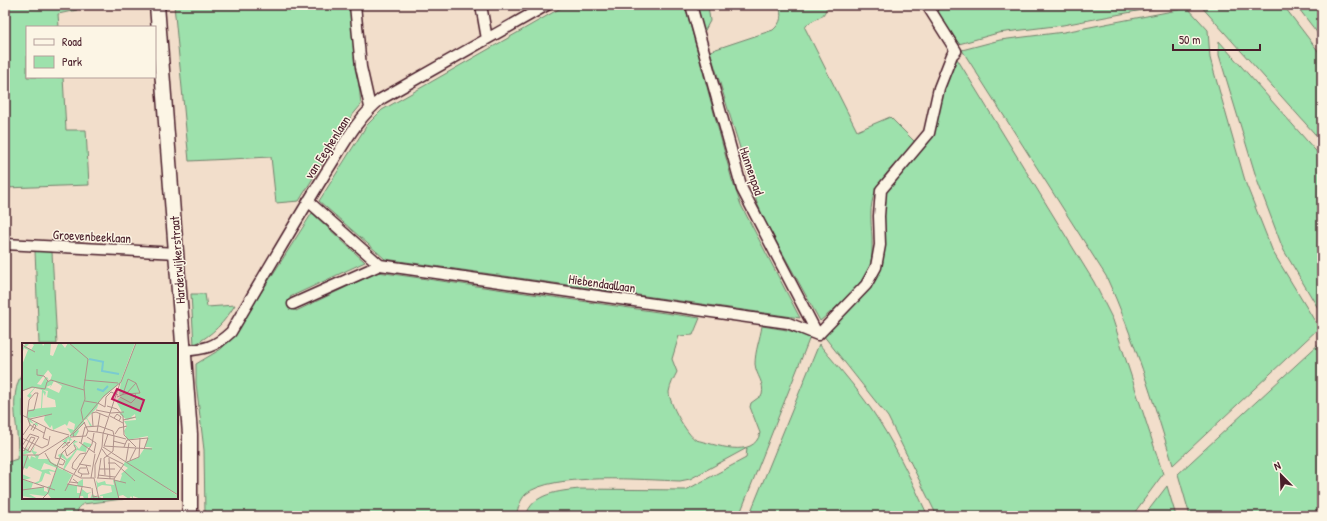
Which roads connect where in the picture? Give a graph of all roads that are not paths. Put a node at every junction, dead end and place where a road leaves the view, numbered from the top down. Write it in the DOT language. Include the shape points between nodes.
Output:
graph roads {
  1 [pos="157,5"];
  2 [pos="355,5"];
  3 [pos="480,5"];
  4 [pos="547,5"];
  5 [pos="691,5"];
  6 [pos="927,5"];
  7 [pos="487,39"];
  8 [pos="370,107"];
  9 [pos="308,201"];
  10 [pos="5,244"];
  11 [pos="177,253"];
  12 [pos="380,265"];
  13 [pos="293,304"];
  14 [pos="818,335"];
  15 [pos="182,351"];
  16 [pos="190,516"];
  1 -- 11 [label="main road, Harderwijkerstraat"];
  2 -- 8 [label="street" via="361,67"];
  3 -- 7 [label="street"];
  4 -- 7 [label="street, van Eeghenlaan"];
  5 -- 14 [label="street, Hunnenpad" via="742,189"];
  6 -- 14 [label="street" via="956,51 939,88 929,133 881,190 880,245 876,267 866,285"];
  7 -- 8 [label="street, van Eeghenlaan"];
  8 -- 9 [label="street, van Eeghenlaan"];
  9 -- 12 [label="street"];
  9 -- 15 [label="street, van Eeghenlaan" via="231,332 210,348"];
  10 -- 11 [label="street, Groevenbeeklaan"];
  11 -- 15 [label="main road, Harderwijkerstraat"];
  12 -- 13 [label="street"];
  12 -- 14 [label="street, Hiebendaallaan" via="788,323"];
  15 -- 16 [label="main road, Harderwijkerstraat" via="190,434"];
}
